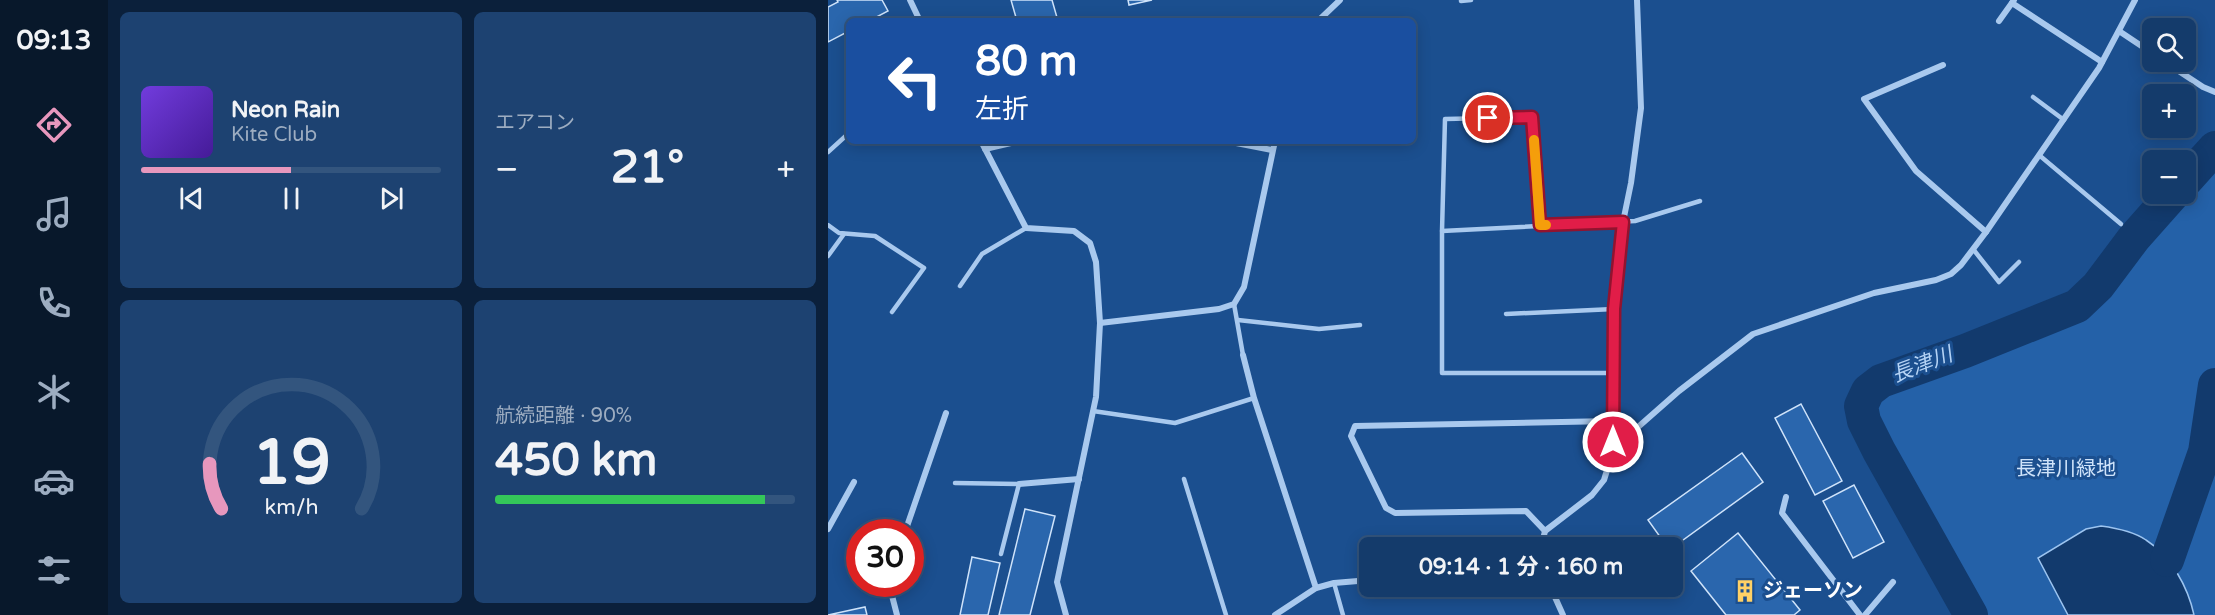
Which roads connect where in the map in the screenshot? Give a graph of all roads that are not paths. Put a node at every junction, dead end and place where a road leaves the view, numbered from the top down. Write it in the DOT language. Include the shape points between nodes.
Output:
graph roads {
  1 [pos="910,0"];
  2 [pos="1340,0"];
  3 [pos="1471,0"];
  4 [pos="1637,0"];
  5 [pos="2135,0"];
  6 [pos="1461,1"];
  7 [pos="2013,1"];
  8 [pos="919,18"];
  9 [pos="1321,18"];
  10 [pos="1999,21"];
  11 [pos="2119,31"];
  12 [pos="2142,46"];
  13 [pos="2102,62"];
  14 [pos="1943,65"];
  15 [pos="2180,72"];
  16 [pos="2215,92"];
  17 [pos="2033,97"];
  18 [pos="2064,120"];
  19 [pos="846,136"];
  20 [pos="982,144"];
  21 [pos="1007,144"];
  22 [pos="1241,144"];
  23 [pos="1274,144"];
  24 [pos="985,149"];
  25 [pos="1272,150"];
  26 [pos="828,152"];
  27 [pos="2039,155"];
  28 [pos="1700,201"];
  29 [pos="1623,222"];
  30 [pos="2121,224"];
  31 [pos="828,225"];
  32 [pos="1540,225"];
  33 [pos="1026,228"];
  34 [pos="1442,231"];
  35 [pos="1986,232"];
  36 [pos="844,234"];
  37 [pos="1973,249"];
  38 [pos="828,256"];
  39 [pos="2019,262"];
  40 [pos="960,286"];
  41 [pos="1234,304"];
  42 [pos="1614,309"];
  43 [pos="892,312"];
  44 [pos="1506,314"];
  45 [pos="1238,320"];
  46 [pos="1100,323"];
  47 [pos="1360,325"];
  48 [pos="1243,355"];
  49 [pos="1613,373"];
  50 [pos="1254,398"];
  51 [pos="1093,411"];
  52 [pos="946,413"];
  53 [pos="1612,421"];
  54 [pos="1613,442"];
  55 [pos="1079,479"];
  56 [pos="1185,479"];
  57 [pos="854,482"];
  58 [pos="956,483"];
  59 [pos="1019,484"];
  60 [pos="1786,497"];
  61 [pos="909,519"];
  62 [pos="828,529"];
  63 [pos="1545,531"];
  64 [pos="1544,537"];
  65 [pos="1001,554"];
  66 [pos="1359,581"];
  67 [pos="1893,582"];
  68 [pos="1334,583"];
  69 [pos="1316,588"];
  70 [pos="892,597"];
  71 [pos="1556,597"];
  72 [pos="897,615"];
  73 [pos="1066,615"];
  74 [pos="1226,615"];
  75 [pos="1275,615"];
  76 [pos="1343,615"];
  77 [pos="1563,615"];
  78 [pos="1862,615"];
  1 -- 8 [label="street"];
  2 -- 9 [label="street"];
  3 -- 6 [label="lane"];
  4 -- 29 [label="street" via="1641,108"];
  5 -- 11 [label="street"];
  7 -- 10 [label="street"];
  7 -- 13 [label="street"];
  11 -- 12 [label="street"];
  11 -- 13 [label="street"];
  13 -- 18 [label="street"];
  14 -- 35 [label="street" via="1864,99 1916,171"];
  15 -- 16 [label="street"];
  17 -- 18 [label="lane"];
  18 -- 27 [label="street"];
  19 -- 26 [label="lane"];
  20 -- 24 [label="street"];
  21 -- 24 [label="street"];
  22 -- 25 [label="street"];
  23 -- 25 [label="street"];
  24 -- 33 [label="street"];
  25 -- 41 [label="street" via="1244,287"];
  27 -- 30 [label="lane"];
  27 -- 35 [label="street"];
  28 -- 29 [label="lane"];
  29 -- 32 [label="lane"];
  29 -- 42 [label="street"];
  31 -- 36 [label="lane"];
  32 -- 34 [label="lane"];
  32 -- 34 [label="lane" via="1532,117 1445,119"];
  33 -- 40 [label="lane" via="982,254"];
  33 -- 46 [label="street" via="1074,231 1090,243 1096,262"];
  34 -- 49 [label="lane" via="1442,373"];
  35 -- 37 [label="street"];
  36 -- 38 [label="lane"];
  36 -- 43 [label="lane" via="875,236 924,268"];
  37 -- 39 [label="lane" via="1999,282"];
  37 -- 54 [label="street" via="1951,274 1936,280 1874,293 1754,334 1629,435"];
  41 -- 45 [label="lane"];
  41 -- 46 [label="street"];
  42 -- 44 [label="lane"];
  42 -- 49 [label="street"];
  45 -- 47 [label="lane" via="1319,329"];
  45 -- 48 [label="lane"];
  46 -- 51 [label="street"];
  48 -- 50 [label="street"];
  49 -- 53 [label="street"];
  50 -- 51 [label="lane" via="1175,423"];
  50 -- 69 [label="street"];
  51 -- 55 [label="street"];
  52 -- 61 [label="street"];
  53 -- 54 [label="street"];
  53 -- 63 [label="street" via="1355,426 1351,436 1386,508 1395,513 1526,511"];
  54 -- 63 [label="street" via="1604,480 1592,495"];
  55 -- 59 [label="street"];
  55 -- 73 [label="street" via="1057,582"];
  56 -- 74 [label="lane"];
  57 -- 62 [label="street"];
  58 -- 59 [label="lane"];
  59 -- 65 [label="lane"];
  60 -- 78 [label="street" via="1782,513"];
  63 -- 64 [label="street"];
  66 -- 68 [label="street"];
  67 -- 78 [label="street"];
  68 -- 69 [label="street"];
  68 -- 76 [label="lane"];
  69 -- 75 [label="street"];
  70 -- 72 [label="street"];
  71 -- 77 [label="street"];
}
